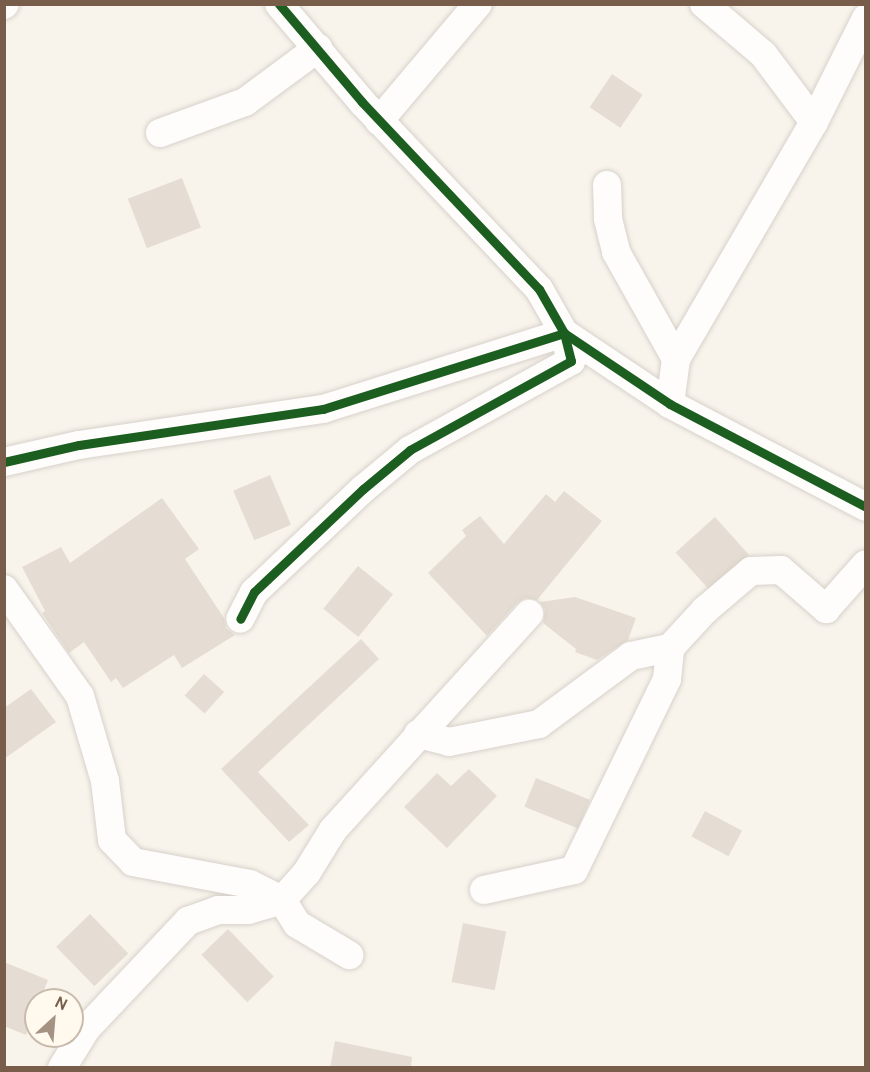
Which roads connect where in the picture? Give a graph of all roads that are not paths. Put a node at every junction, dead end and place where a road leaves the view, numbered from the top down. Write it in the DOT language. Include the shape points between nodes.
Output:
graph roads {
  1 [pos="279,4"];
  2 [pos="478,4"];
  3 [pos="704,4"];
  4 [pos="866,18"];
  5 [pos="318,48"];
  6 [pos="379,121"];
  7 [pos="814,122"];
  8 [pos="160,134"];
  9 [pos="607,185"];
  10 [pos="564,333"];
  11 [pos="676,360"];
  12 [pos="670,404"];
  13 [pos="4,462"];
  14 [pos="866,507"];
  15 [pos="866,564"];
  16 [pos="4,590"];
  17 [pos="529,614"];
  18 [pos="240,619"];
  19 [pos="670,648"];
  20 [pos="418,734"];
  21 [pos="484,890"];
  22 [pos="282,900"];
  23 [pos="349,955"];
  24 [pos="62,1068"];
  1 -- 5 [label="street"];
  2 -- 6 [label="street"];
  3 -- 7 [label="street" via="763,54"];
  4 -- 7 [label="street"];
  5 -- 6 [label="street"];
  5 -- 8 [label="street" via="245,102"];
  6 -- 10 [label="street" via="539,289"];
  7 -- 11 [label="street"];
  9 -- 11 [label="street" via="608,219 616,252"];
  10 -- 12 [label="street"];
  10 -- 13 [label="street" via="323,409 79,445"];
  10 -- 18 [label="street" via="571,361 410,450 254,592"];
  11 -- 12 [label="street"];
  12 -- 14 [label="street"];
  15 -- 19 [label="street" via="826,609 782,570 751,571 705,610"];
  16 -- 22 [label="street" via="80,696 105,781 112,840 133,862 250,884"];
  17 -- 20 [label="street"];
  19 -- 20 [label="street" via="631,656 539,724 448,742"];
  19 -- 21 [label="street" via="667,679 574,870"];
  20 -- 22 [label="street" via="333,830 307,872"];
  22 -- 23 [label="street" via="297,924"];
  22 -- 24 [label="street" via="248,910 218,910 188,921 86,1029"];
}
